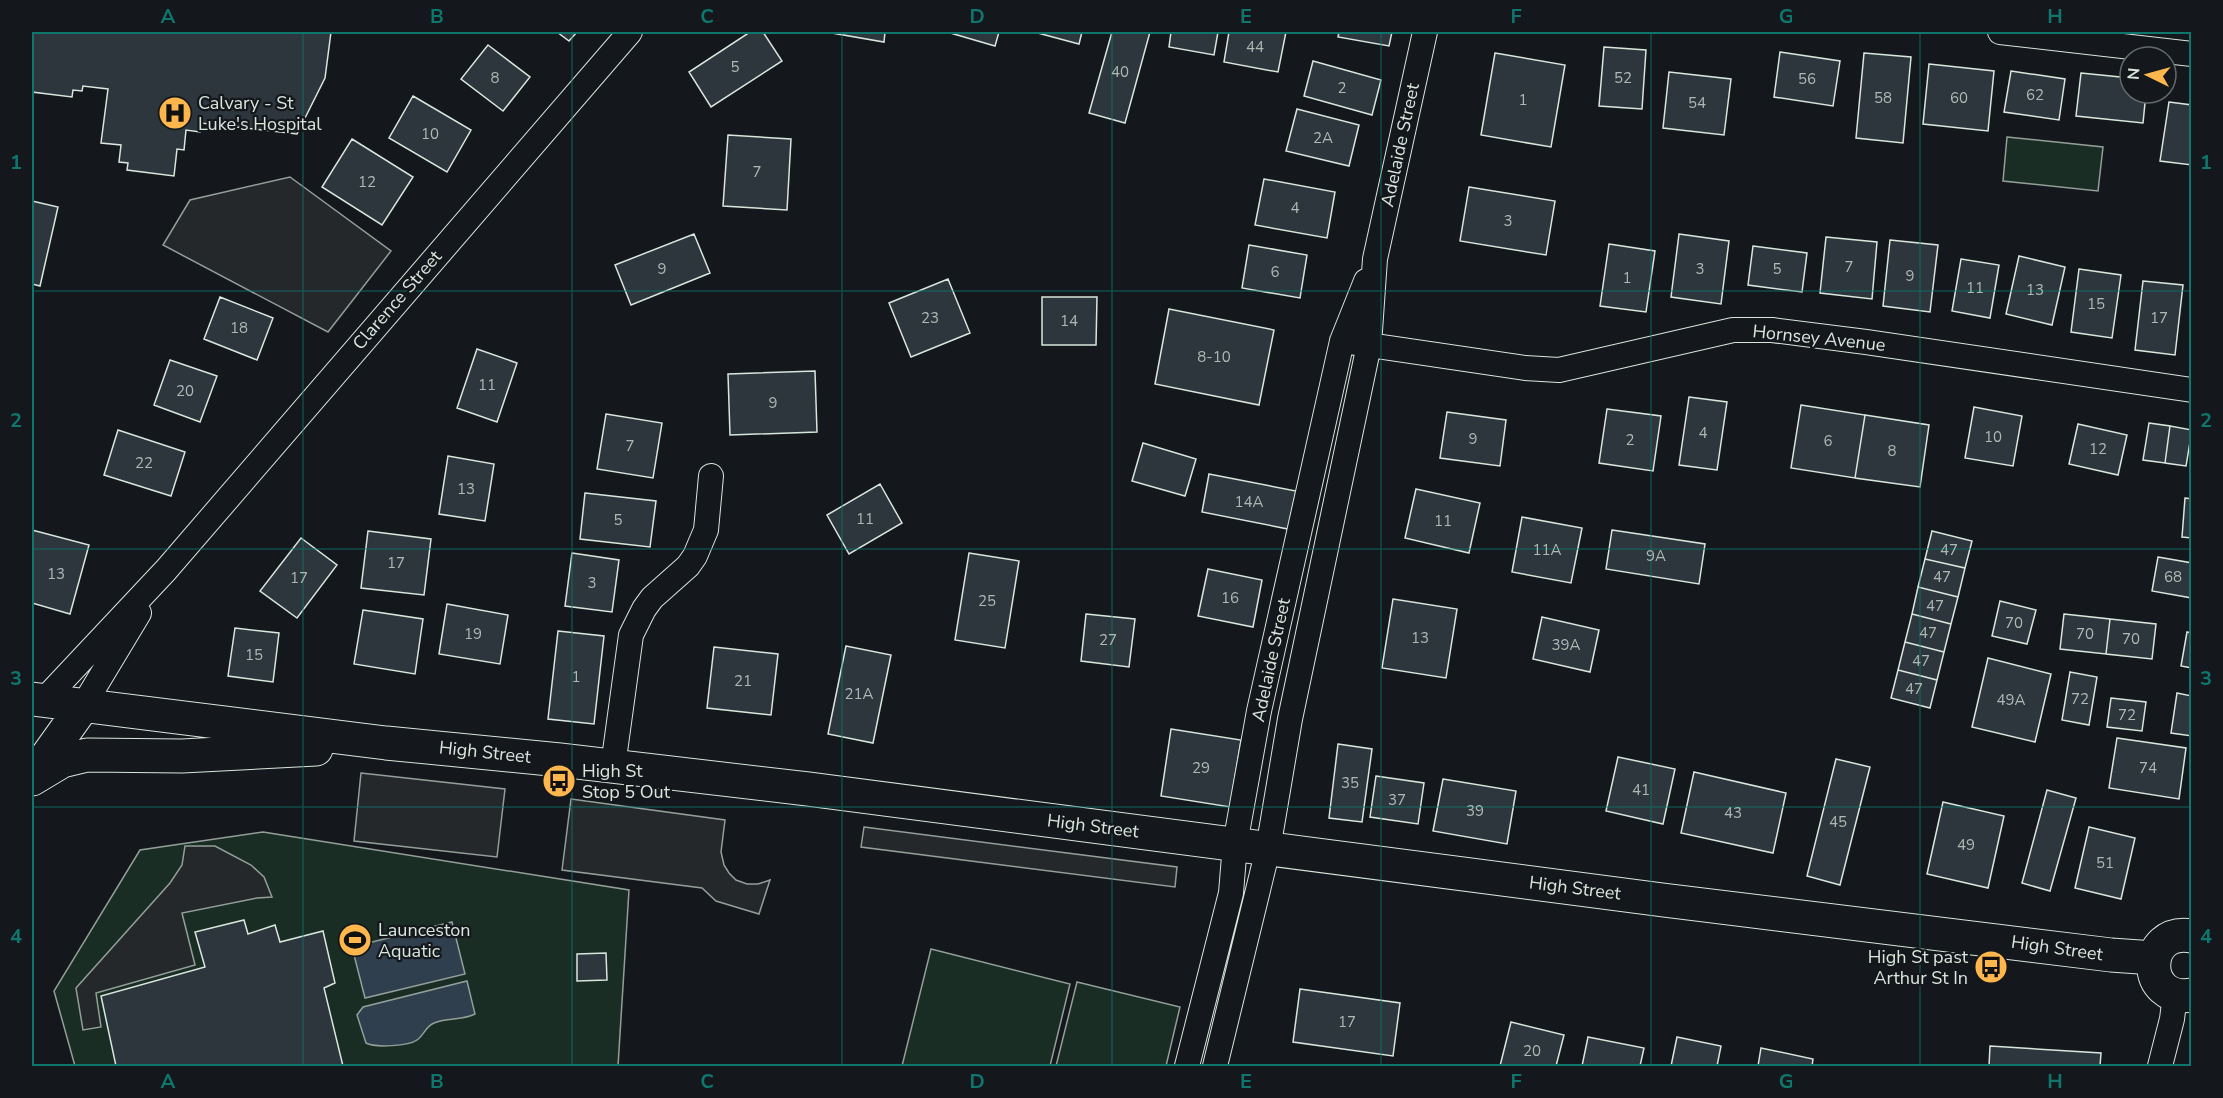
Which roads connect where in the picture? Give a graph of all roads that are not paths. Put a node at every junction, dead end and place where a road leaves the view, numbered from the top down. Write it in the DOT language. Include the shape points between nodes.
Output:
graph roads {
  1 [pos="630,32"];
  2 [pos="1425,32"];
  3 [pos="2000,32"];
  4 [pos="2192,54"];
  5 [pos="1375,259"];
  6 [pos="1342,341"];
  7 [pos="1369,345"];
  8 [pos="2192,390"];
  9 [pos="1324,421"];
  10 [pos="1352,427"];
  11 [pos="711,476"];
  12 [pos="1307,499"];
  13 [pos="1335,505"];
  14 [pos="166,570"];
  15 [pos="1286,592"];
  16 [pos="1315,598"];
  17 [pos="35,706"];
  18 [pos="83,706"];
  19 [pos="1259,711"];
  20 [pos="1290,719"];
  21 [pos="386,743"];
  22 [pos="613,766"];
  23 [pos="32,778"];
  24 [pos="1235,844"];
  25 [pos="1268,849"];
  26 [pos="1231,893"];
  27 [pos="1257,894"];
  28 [pos="2191,933"];
  29 [pos="2154,958"];
  30 [pos="2183,995"];
  31 [pos="1198,1021"];
  32 [pos="1225,1026"];
  33 [pos="1187,1066"];
  34 [pos="1215,1066"];
  35 [pos="2160,1066"];
  1 -- 14 [label="street, Clarence Street"];
  2 -- 5 [label="street, Adelaide Street"];
  3 -- 4 [label="street"];
  5 -- 6 [label="street, Adelaide Street"];
  5 -- 7 [label="street, Adelaide Street"];
  6 -- 7 [label="street, Hornsey Avenue"];
  6 -- 9 [label="street, Adelaide Street"];
  7 -- 8 [label="street, Hornsey Avenue" via="1525,368 1559,369 1733,330 1772,330"];
  7 -- 10 [label="street, Adelaide Street"];
  9 -- 10 [label="street"];
  9 -- 12 [label="street, Adelaide Street"];
  10 -- 13 [label="street, Adelaide Street"];
  11 -- 22 [label="street" via="706,530 695,556 652,598 631,635"];
  12 -- 13 [label="street"];
  12 -- 15 [label="street, Adelaide Street"];
  13 -- 16 [label="street, Adelaide Street"];
  14 -- 17 [label="street, Clarence Street"];
  14 -- 18 [label="street, Clarence Street"];
  15 -- 16 [label="street"];
  15 -- 19 [label="street, Adelaide Street"];
  16 -- 20 [label="street, Adelaide Street"];
  17 -- 18 [label="main road, High Street"];
  18 -- 21 [label="main road, High Street"];
  18 -- 23 [label="main road"];
  19 -- 20 [label="street"];
  19 -- 24 [label="street, Adelaide Street"];
  20 -- 25 [label="street, Adelaide Street"];
  21 -- 22 [label="main road, High Street"];
  21 -- 23 [label="main road" via="238,754 87,755 62,761"];
  22 -- 24 [label="main road, High Street"];
  24 -- 25 [label="main road, High Street"];
  24 -- 26 [label="street, Adelaide Street"];
  25 -- 27 [label="street, Adelaide Street"];
  25 -- 29 [label="main road, High Street"];
  26 -- 27 [label="street"];
  26 -- 31 [label="street, Adelaide Street"];
  27 -- 32 [label="street, Adelaide Street"];
  28 -- 29 [label="main road" via="2163,942"];
  29 -- 30 [label="main road" via="2153,968 2160,985"];
  30 -- 35 [label="street"];
  31 -- 32 [label="street"];
  31 -- 33 [label="street, Adelaide Street"];
  32 -- 34 [label="street, Adelaide Street"];
}
